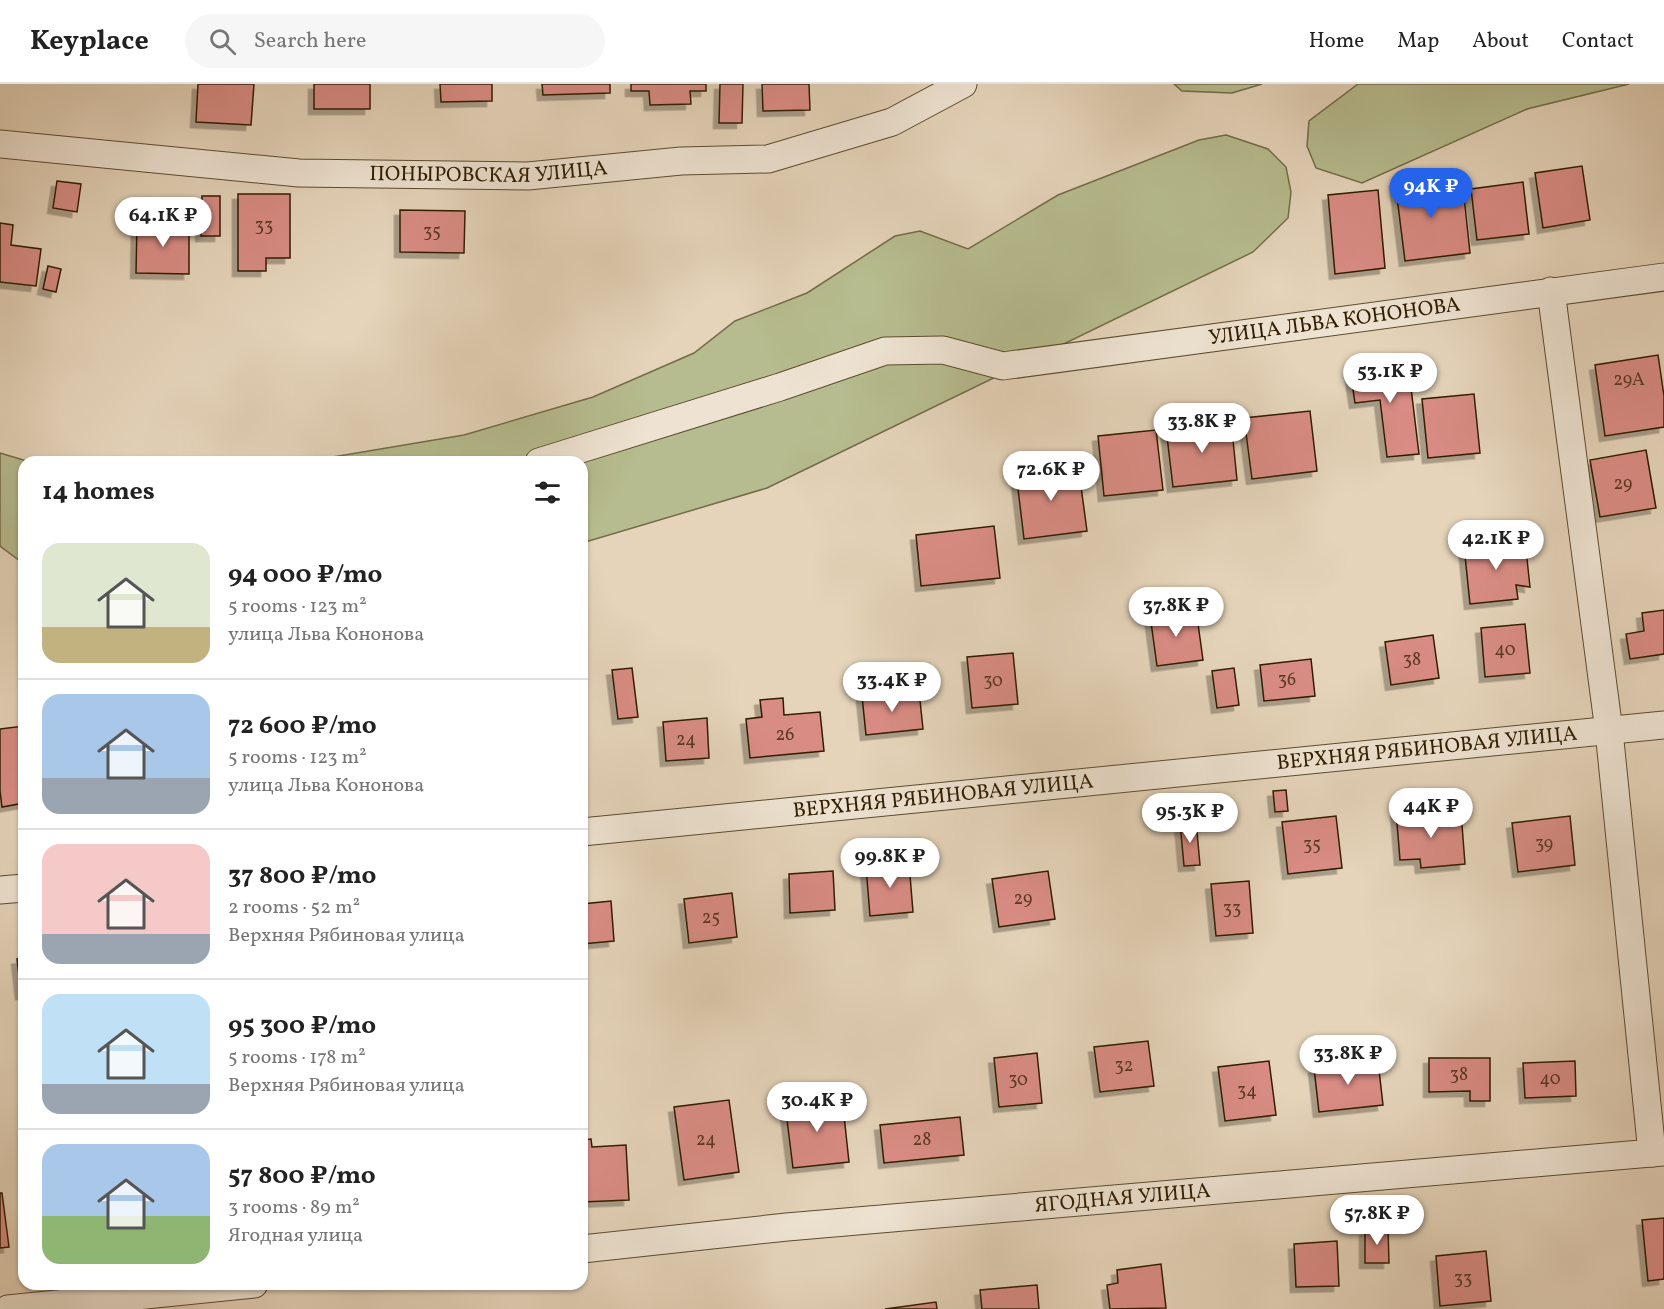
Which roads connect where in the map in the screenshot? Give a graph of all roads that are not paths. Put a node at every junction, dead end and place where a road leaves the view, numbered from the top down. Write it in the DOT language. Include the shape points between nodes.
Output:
graph roads {
  1 [pos="963,84"];
  2 [pos="0,144"];
  3 [pos="1664,277"];
  4 [pos="1551,291"];
  5 [pos="558,456"];
  6 [pos="1664,725"];
  7 [pos="1609,731"];
  8 [pos="588,831"];
  9 [pos="18,888"];
  10 [pos="0,890"];
  11 [pos="1658,1153"];
  12 [pos="588,1248"];
  13 [pos="195,1290"];
  14 [pos="8,1309"];
  1 -- 2 [label="street, ПОНЫРОВСКАЯ УЛИЦА" via="892,122 768,159 681,161 528,176 299,173"];
  3 -- 4 [label="street, УЛИЦА ЛЬВА КОНОНОВА"];
  4 -- 5 [label="street, УЛИЦА ЛЬВА КОНОНОВА" via="1003,366 943,350 885,351"];
  4 -- 7 [label="street"];
  6 -- 7 [label="street, ВЕРХНЯЯ РЯБИНОВАЯ УЛИЦА"];
  7 -- 8 [label="street, ВЕРХНЯЯ РЯБИНОВАЯ УЛИЦА"];
  7 -- 11 [label="street"];
  9 -- 10 [label="street"];
  11 -- 12 [label="street, ЯГОДНАЯ УЛИЦА" via="787,1227"];
  13 -- 14 [label="street"];
}
